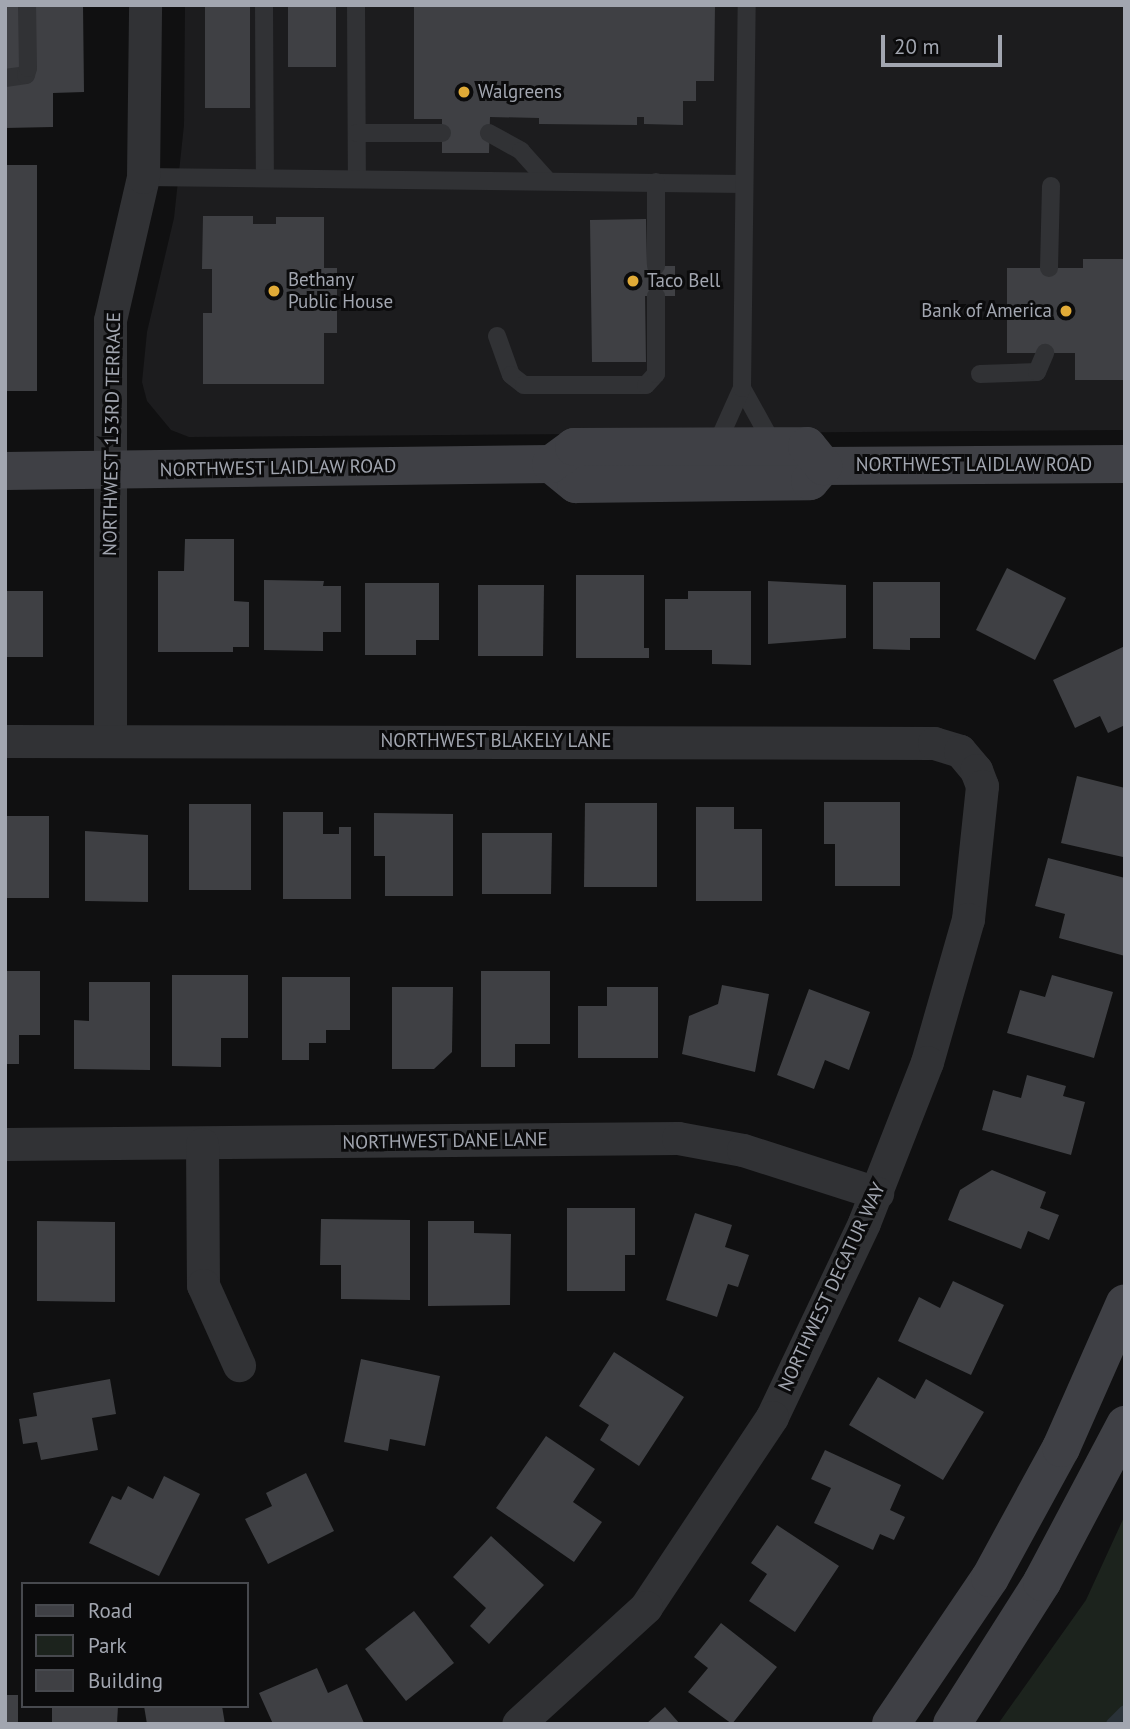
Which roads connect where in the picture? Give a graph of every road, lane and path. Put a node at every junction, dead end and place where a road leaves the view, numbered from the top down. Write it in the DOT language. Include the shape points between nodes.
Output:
graph roads {
  1 [pos="27,5"];
  2 [pos="145,5"];
  3 [pos="264,5"];
  4 [pos="356,5"];
  5 [pos="747,5"];
  6 [pos="5,78"];
  7 [pos="357,133"];
  8 [pos="442,133"];
  9 [pos="489,133"];
  10 [pos="143,177"];
  11 [pos="265,178"];
  12 [pos="357,180"];
  13 [pos="548,181"];
  14 [pos="656,182"];
  15 [pos="744,184"];
  16 [pos="1051,186"];
  17 [pos="656,266"];
  18 [pos="1049,268"];
  19 [pos="656,296"];
  20 [pos="497,336"];
  21 [pos="1045,353"];
  22 [pos="980,374"];
  23 [pos="742,388"];
  24 [pos="716,446"];
  25 [pos="774,446"];
  26 [pos="551,464"];
  27 [pos="1125,464"];
  28 [pos="823,466"];
  29 [pos="110,470"];
  30 [pos="5,471"];
  31 [pos="110,740"];
  32 [pos="5,741"];
  33 [pos="976,771"];
  34 [pos="5,1144"];
  35 [pos="202,1144"];
  36 [pos="877,1193"];
  37 [pos="1125,1303"];
  38 [pos="239,1365"];
  39 [pos="1125,1424"];
  40 [pos="518,1724"];
  41 [pos="891,1724"];
  42 [pos="952,1724"];
  1 -- 6 [label="lane" via="26,75"];
  2 -- 10 [label="street, NORTHWEST 153RD TERRACE"];
  3 -- 11 [label="lane"];
  4 -- 7 [label="lane"];
  5 -- 15 [label="lane"];
  7 -- 8 [label="lane"];
  7 -- 12 [label="lane"];
  9 -- 13 [label="lane" via="520,151"];
  10 -- 11 [label="lane"];
  10 -- 29 [label="street, NORTHWEST 153RD TERRACE" via="110,320"];
  11 -- 12 [label="lane"];
  12 -- 13 [label="lane"];
  13 -- 14 [label="lane"];
  14 -- 15 [label="lane"];
  14 -- 17 [label="lane"];
  15 -- 23 [label="lane"];
  16 -- 18 [label="lane"];
  19 -- 20 [label="lane" via="656,374 646,385 524,385 507,369"];
  21 -- 22 [label="lane" via="1037,372"];
  23 -- 24 [label="lane"];
  23 -- 25 [label="lane"];
  24 -- 25 [label="main road, NORTHWEST LAIDLAW ROAD"];
  24 -- 26 [label="main road, NORTHWEST LAIDLAW ROAD" via="574,447"];
  25 -- 28 [label="main road, NORTHWEST LAIDLAW ROAD" via="807,446"];
  26 -- 28 [label="main road, NORTHWEST LAIDLAW ROAD" via="576,484 810,481"];
  26 -- 29 [label="main road, NORTHWEST LAIDLAW ROAD"];
  27 -- 28 [label="main road, NORTHWEST LAIDLAW ROAD"];
  29 -- 30 [label="main road, NORTHWEST LAIDLAW ROAD"];
  29 -- 31 [label="street, NORTHWEST 153RD TERRACE"];
  31 -- 32 [label="street, NORTHWEST BLAKELY LANE"];
  31 -- 33 [label="street, NORTHWEST BLAKELY LANE" via="934,743 960,751"];
  33 -- 36 [label="street, NORTHWEST DECATUR WAY" via="982,786 968,919 927,1062"];
  34 -- 35 [label="street, NORTHWEST DANE LANE"];
  35 -- 36 [label="street, NORTHWEST DANE LANE" via="678,1138 743,1150"];
  35 -- 38 [label="street" via="203,1285"];
  36 -- 40 [label="street, NORTHWEST DECATUR WAY" via="772,1417 646,1607"];
  37 -- 41 [label="main road" via="1061,1448 990,1578"];
  39 -- 42 [label="main road" via="1042,1582"];
}
